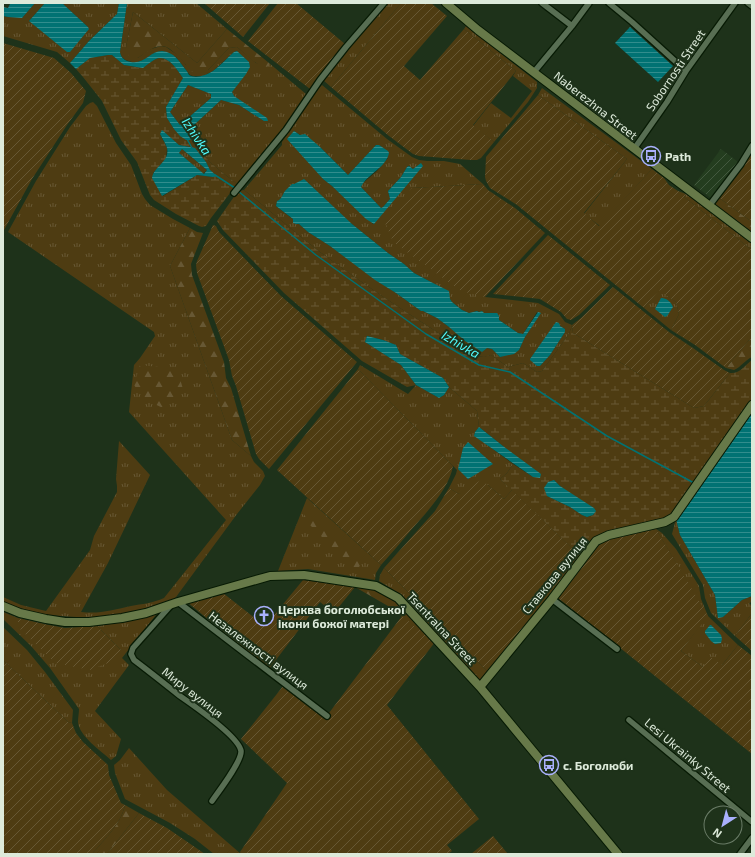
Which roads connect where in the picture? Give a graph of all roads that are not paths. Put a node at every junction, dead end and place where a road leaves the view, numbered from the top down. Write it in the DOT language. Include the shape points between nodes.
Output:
graph roads {
  1 [pos="384,3"];
  2 [pos="446,3"];
  3 [pos="542,3"];
  4 [pos="589,3"];
  5 [pos="609,3"];
  6 [pos="735,3"];
  7 [pos="748,3"];
  8 [pos="752,6"];
  9 [pos="572,26"];
  10 [pos="686,71"];
  11 [pos="534,72"];
  12 [pos="752,146"];
  13 [pos="634,149"];
  14 [pos="234,193"];
  15 [pos="709,206"];
  16 [pos="752,238"];
  17 [pos="752,405"];
  18 [pos="552,599"];
  19 [pos="175,603"];
  20 [pos="3,606"];
  21 [pos="617,649"];
  22 [pos="482,684"];
  23 [pos="327,716"];
  24 [pos="629,720"];
  25 [pos="212,801"];
  26 [pos="752,822"];
  27 [pos="752,838"];
  28 [pos="618,854"];
  29 [pos="740,854"];
  1 -- 14 [label="street" via="346,47 278,140"];
  2 -- 11 [label="street, Naberezhna Street"];
  3 -- 9 [label="street"];
  4 -- 9 [label="street"];
  5 -- 10 [label="street"];
  6 -- 10 [label="street, Sobornosti Street"];
  7 -- 8 [label="street"];
  9 -- 11 [label="street"];
  10 -- 13 [label="street, Sobornosti Street"];
  11 -- 13 [label="street, Naberezhna Street"];
  12 -- 15 [label="street"];
  13 -- 15 [label="street, Naberezhna Street"];
  15 -- 16 [label="street, Naberezhna Street"];
  17 -- 18 [label="street, Ставкова вулиця" via="674,517 665,522 609,535 596,541"];
  18 -- 21 [label="street"];
  18 -- 22 [label="street, Ставкова вулиця"];
  19 -- 20 [label="street, Tsentralna Street" via="146,613 89,622 46,619"];
  19 -- 22 [label="street, Tsentralna Street" via="270,576 304,576 376,586 398,598"];
  19 -- 23 [label="street, Незалежності вулиця"];
  19 -- 25 [label="street, Миру вулиця" via="133,648 131,654 142,666 198,708 239,745 241,750 238,762"];
  22 -- 28 [label="street, Tsentralna Street"];
  24 -- 26 [label="street, Lesi Ukrainky Street"];
  27 -- 29 [label="street"];
}
